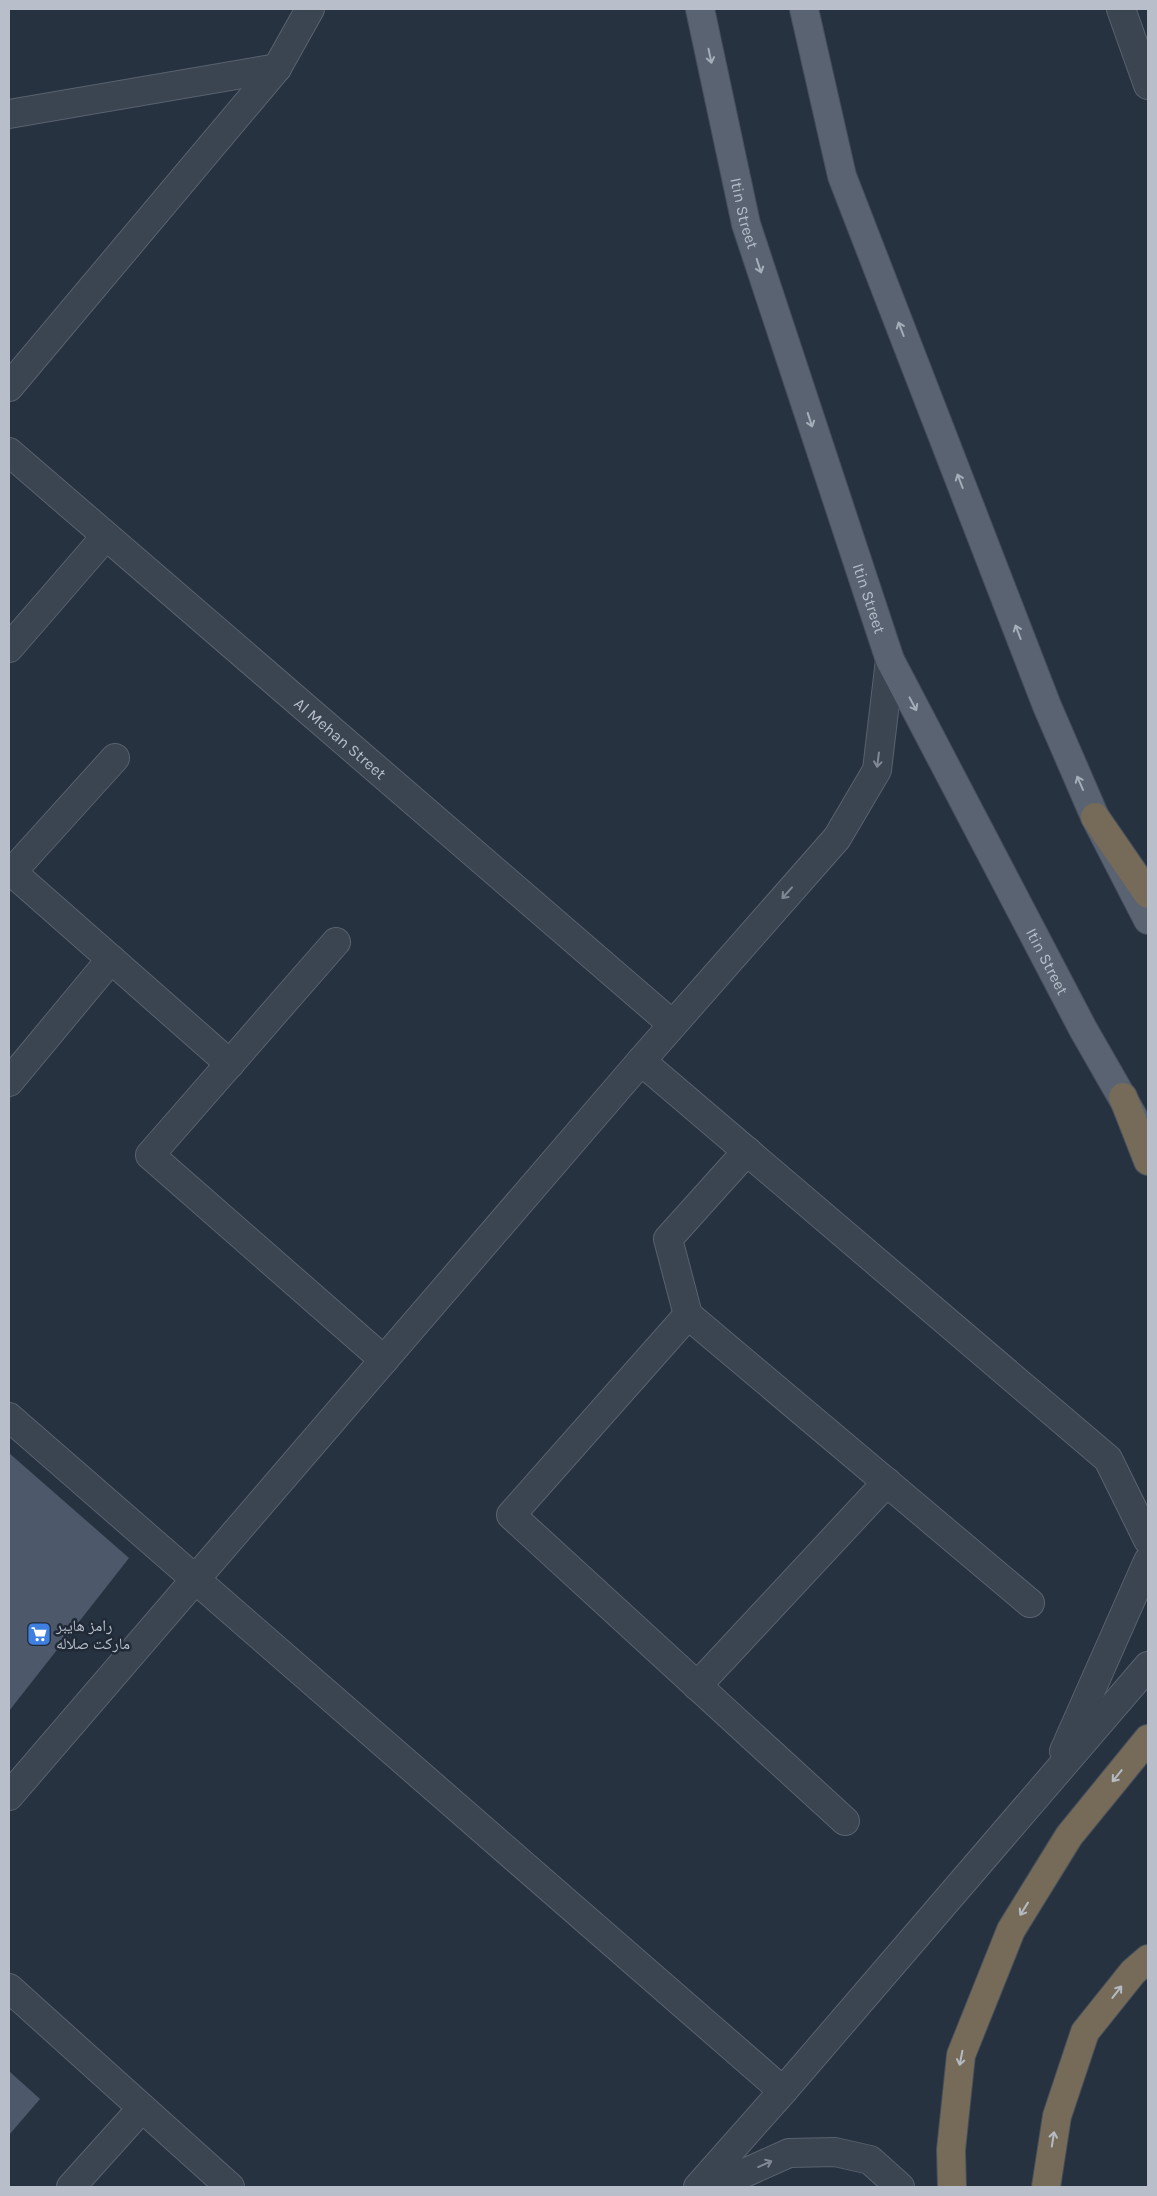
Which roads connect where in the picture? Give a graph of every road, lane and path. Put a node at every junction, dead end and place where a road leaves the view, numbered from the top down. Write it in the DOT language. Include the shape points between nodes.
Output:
graph roads {
  1 [pos="310,9"];
  2 [pos="700,9"];
  3 [pos="804,9"];
  4 [pos="1121,9"];
  5 [pos="276,68"];
  6 [pos="1148,85"];
  7 [pos="9,114"];
  8 [pos="9,387"];
  9 [pos="9,452"];
  10 [pos="106,536"];
  11 [pos="9,648"];
  12 [pos="890,660"];
  13 [pos="115,758"];
  14 [pos="1095,817"];
  15 [pos="1148,894"];
  16 [pos="1148,920"];
  17 [pos="336,942"];
  18 [pos="111,960"];
  19 [pos="672,1024"];
  20 [pos="641,1061"];
  21 [pos="230,1064"];
  22 [pos="9,1082"];
  23 [pos="1123,1097"];
  24 [pos="1148,1144"];
  25 [pos="747,1151"];
  26 [pos="1148,1161"];
  27 [pos="688,1315"];
  28 [pos="384,1360"];
  29 [pos="9,1417"];
  30 [pos="887,1482"];
  31 [pos="1148,1540"];
  32 [pos="1148,1561"];
  33 [pos="195,1579"];
  34 [pos="1030,1603"];
  35 [pos="1148,1666"];
  36 [pos="697,1686"];
  37 [pos="1148,1739"];
  38 [pos="1053,1777"];
  39 [pos="9,1796"];
  40 [pos="845,1821"];
  41 [pos="1148,1959"];
  42 [pos="9,1988"];
  43 [pos="783,2091"];
  44 [pos="142,2108"];
  45 [pos="71,2187"];
  46 [pos="230,2187"];
  47 [pos="698,2187"];
  48 [pos="723,2187"];
  49 [pos="900,2187"];
  50 [pos="952,2187"];
  51 [pos="1046,2187"];
  1 -- 5 [label="street"];
  2 -- 12 [label="main road, Itin Street, one-way" via="746,224"];
  14 -- 3 [label="main road, one-way" via="1047,706 842,176"];
  4 -- 6 [label="street"];
  5 -- 7 [label="street"];
  5 -- 8 [label="street"];
  9 -- 10 [label="street, Al Mehan Street"];
  10 -- 11 [label="street"];
  10 -- 19 [label="street, Al Mehan Street"];
  12 -- 19 [label="street, one-way" via="877,770 837,838"];
  12 -- 23 [label="main road, Itin Street, one-way" via="1083,1029"];
  13 -- 18 [label="street" via="12,872"];
  14 -- 15 [label="highway"];
  14 -- 16 [label="main road"];
  17 -- 21 [label="street"];
  18 -- 21 [label="street"];
  18 -- 22 [label="street"];
  19 -- 20 [label="street"];
  20 -- 25 [label="street"];
  20 -- 28 [label="street"];
  21 -- 28 [label="street" via="150,1156"];
  23 -- 24 [label="main road, Itin Street"];
  23 -- 26 [label="highway"];
  25 -- 27 [label="street" via="668,1239"];
  25 -- 31 [label="street" via="1108,1459"];
  27 -- 30 [label="street"];
  27 -- 36 [label="street" via="511,1515"];
  28 -- 33 [label="street"];
  29 -- 33 [label="street"];
  30 -- 34 [label="street"];
  30 -- 36 [label="street"];
  32 -- 38 [label="street"];
  33 -- 39 [label="street"];
  33 -- 43 [label="street"];
  35 -- 38 [label="street"];
  36 -- 40 [label="street"];
  37 -- 50 [label="highway, one-way" via="1068,1836 1011,1930 961,2055 951,2150"];
  38 -- 43 [label="street"];
  51 -- 41 [label="highway, one-way" via="1057,2116 1085,2032 1133,1972"];
  42 -- 44 [label="street"];
  43 -- 47 [label="street"];
  44 -- 45 [label="street"];
  44 -- 46 [label="street"];
  48 -- 49 [label="street, one-way" via="740,2175 789,2153 835,2152 870,2160"];
}
